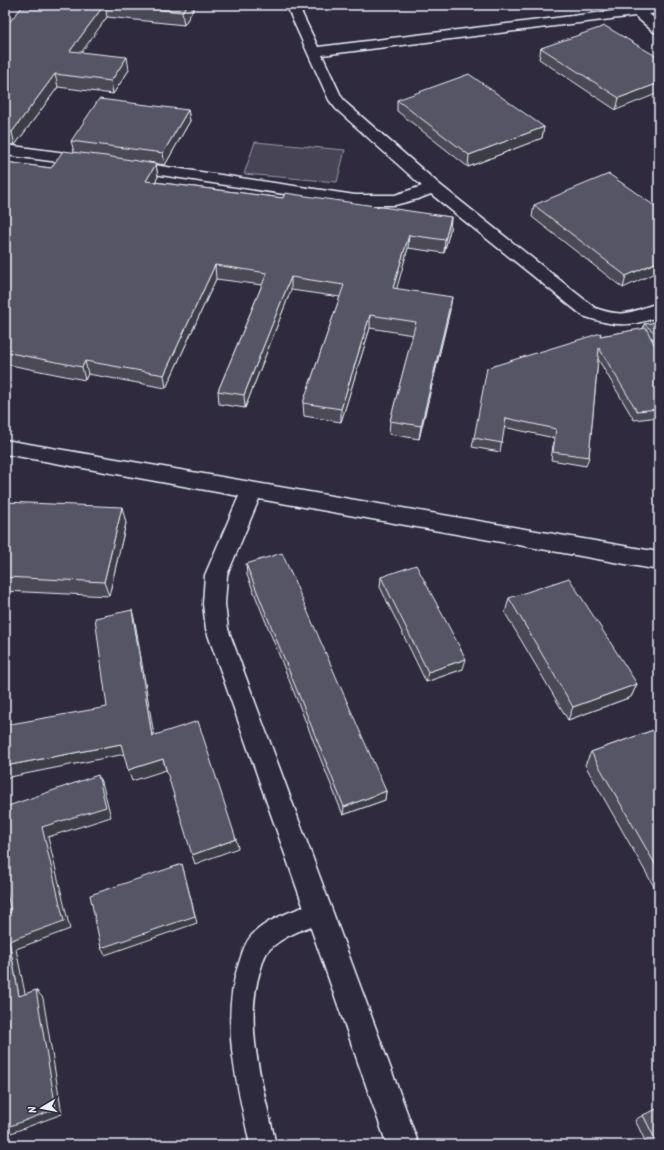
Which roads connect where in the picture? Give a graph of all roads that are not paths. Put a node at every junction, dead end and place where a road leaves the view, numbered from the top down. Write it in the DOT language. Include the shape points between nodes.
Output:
graph roads {
  1 [pos="292,5"];
  2 [pos="635,8"];
  3 [pos="659,9"];
  4 [pos="659,28"];
  5 [pos="315,52"];
  6 [pos="5,150"];
  7 [pos="433,187"];
  8 [pos="659,309"];
  9 [pos="5,447"];
  10 [pos="252,490"];
  11 [pos="659,561"];
  12 [pos="319,912"];
  13 [pos="263,1145"];
  14 [pos="403,1145"];
  1 -- 5 [label="street"];
  2 -- 3 [label="street"];
  2 -- 4 [label="street"];
  2 -- 5 [label="street"];
  5 -- 7 [label="street" via="334,97 341,106"];
  6 -- 7 [label="street" via="354,200 391,201 411,197"];
  7 -- 8 [label="street" via="589,312 608,319 626,320"];
  9 -- 10 [label="street"];
  10 -- 11 [label="street"];
  10 -- 12 [label="street" via="216,575 214,604 217,629"];
  12 -- 13 [label="lane" via="275,931 259,944 246,971 242,1000 244,1045"];
  12 -- 14 [label="street"];
}
